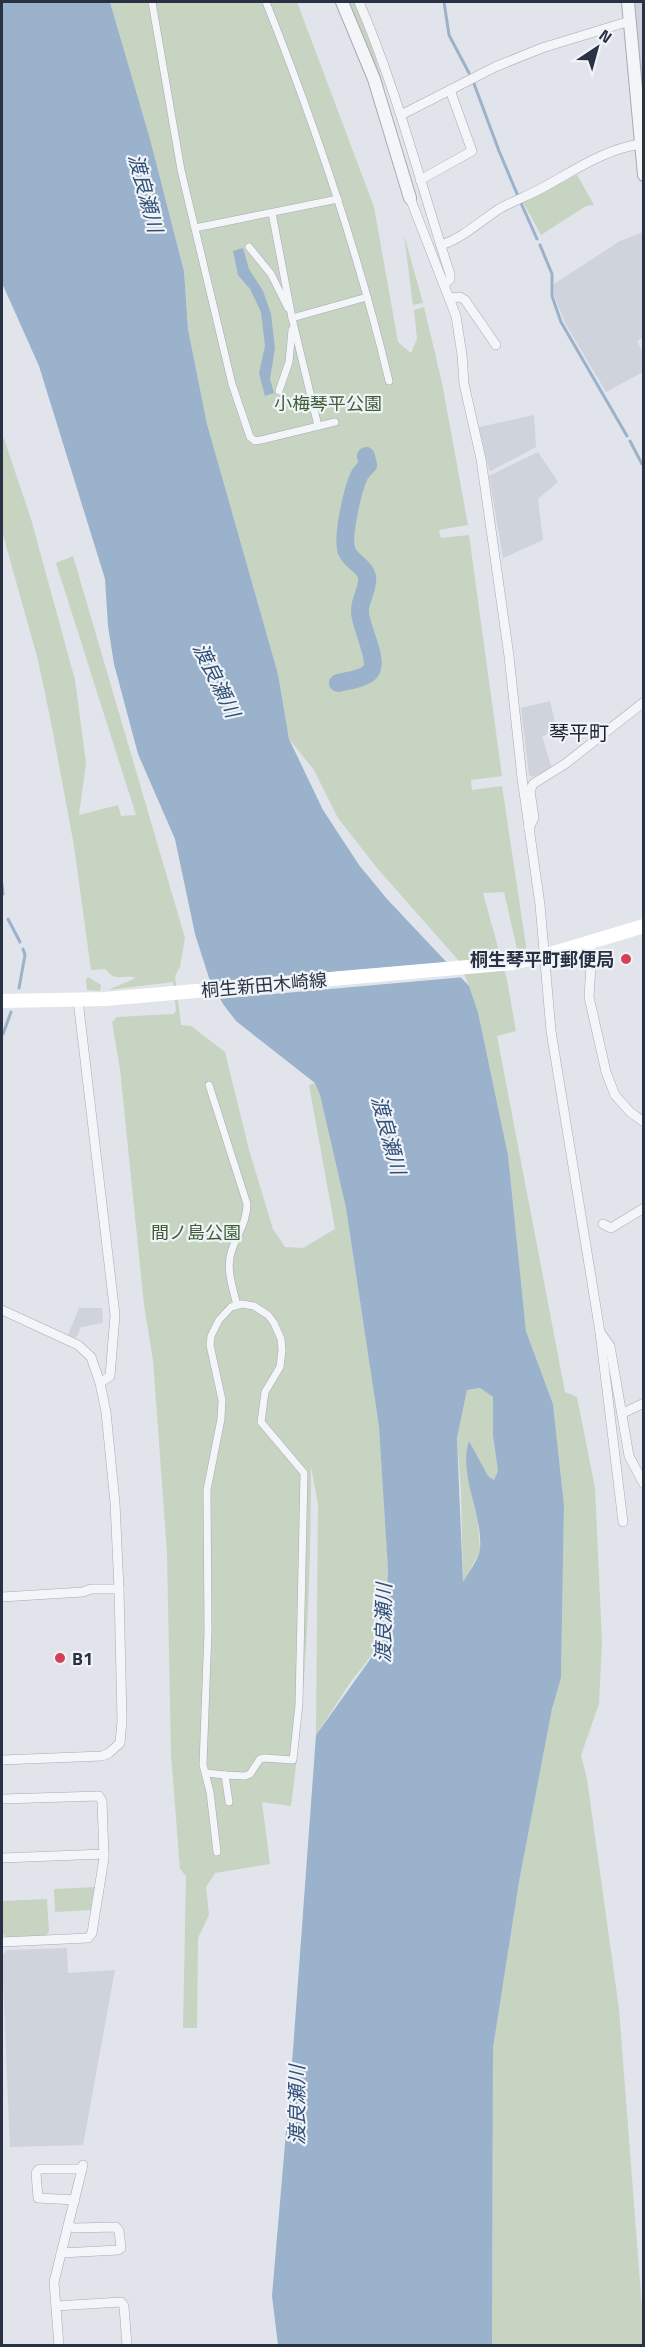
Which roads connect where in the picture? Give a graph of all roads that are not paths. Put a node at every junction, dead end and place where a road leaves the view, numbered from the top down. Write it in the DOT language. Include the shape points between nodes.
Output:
graph roads {
  1 [pos="152,2"];
  2 [pos="266,2"];
  3 [pos="342,2"];
  4 [pos="359,2"];
  5 [pos="628,2"];
  6 [pos="630,21"];
  7 [pos="450,90"];
  8 [pos="401,115"];
  9 [pos="641,117"];
  10 [pos="641,144"];
  11 [pos="644,176"];
  12 [pos="420,180"];
  13 [pos="410,198"];
  14 [pos="338,199"];
  15 [pos="272,213"];
  16 [pos="195,228"];
  17 [pos="441,245"];
  18 [pos="249,247"];
  19 [pos="444,285"];
  20 [pos="367,297"];
  21 [pos="450,298"];
  22 [pos="292,318"];
  23 [pos="496,345"];
  24 [pos="389,381"];
  25 [pos="279,391"];
  26 [pos="334,422"];
  27 [pos="318,426"];
  28 [pos="644,702"];
  29 [pos="529,828"];
  30 [pos="644,926"];
  31 [pos="590,942"];
  32 [pos="533,958"];
  33 [pos="78,1000"];
  34 [pos="2,1001"];
  35 [pos="209,1085"];
  36 [pos="644,1122"];
  37 [pos="644,1208"];
  38 [pos="603,1224"];
  39 [pos="237,1305"];
  40 [pos="2,1310"];
  41 [pos="600,1332"];
  42 [pos="100,1383"];
  43 [pos="644,1404"];
  44 [pos="623,1413"];
  45 [pos="644,1484"];
  46 [pos="623,1522"];
  47 [pos="119,1589"];
  48 [pos="2,1597"];
  49 [pos="2,1760"];
  50 [pos="206,1773"];
  51 [pos="225,1775"];
  52 [pos="2,1799"];
  53 [pos="229,1802"];
  54 [pos="217,1852"];
  55 [pos="104,1854"];
  56 [pos="2,1858"];
  57 [pos="2,1942"];
  58 [pos="75,2200"];
  59 [pos="68,2226"];
  60 [pos="61,2253"];
  61 [pos="56,2306"];
  62 [pos="59,2346"];
  63 [pos="127,2346"];
  1 -- 16 [label="street" via="169,108"];
  2 -- 14 [label="street"];
  3 -- 13 [label="street" via="377,88"];
  4 -- 8 [label="street"];
  5 -- 6 [label="street"];
  6 -- 7 [label="street" via="513,59"];
  6 -- 9 [label="street"];
  7 -- 8 [label="street"];
  7 -- 12 [label="street" via="472,151"];
  8 -- 12 [label="street"];
  9 -- 10 [label="street"];
  10 -- 11 [label="street"];
  10 -- 17 [label="street" via="581,165"];
  12 -- 17 [label="street"];
  13 -- 19 [label="street"];
  14 -- 15 [label="street"];
  14 -- 20 [label="street"];
  15 -- 16 [label="street"];
  15 -- 22 [label="street"];
  16 -- 27 [label="street" via="232,384 249,437 255,441"];
  17 -- 19 [label="street" via="450,274"];
  18 -- 22 [label="street" via="271,274"];
  19 -- 21 [label="street"];
  20 -- 22 [label="street"];
  20 -- 24 [label="street"];
  21 -- 23 [label="street" via="465,300"];
  21 -- 29 [label="street" via="481,459"];
  22 -- 25 [label="street" via="289,362"];
  22 -- 27 [label="street"];
  26 -- 27 [label="street"];
  28 -- 29 [label="street" via="533,784 530,791 534,819"];
  29 -- 32 [label="street" via="540,905"];
  30 -- 31 [label="main road, 桐生新田木崎線"];
  31 -- 32 [label="main road, 桐生新田木崎線"];
  31 -- 36 [label="street" via="589,997 606,1072 615,1095"];
  32 -- 33 [label="main road, 桐生新田木崎線"];
  32 -- 41 [label="street" via="551,1031"];
  33 -- 34 [label="main road, 桐生新田木崎線"];
  33 -- 42 [label="street" via="116,1315 110,1376"];
  35 -- 39 [label="street" via="247,1203 244,1223 229,1260"];
  37 -- 38 [label="street" via="610,1228"];
  39 -- 50 [label="street" via="219,1320 210,1345 222,1400 207,1490 208,1631 202,1765"];
  39 -- 51 [label="street" via="248,1304 261,1310 278,1330 282,1358 265,1392 261,1422 304,1473 304,1542 299,1704 293,1760 264,1758 250,1774"];
  40 -- 42 [label="street" via="85,1350"];
  41 -- 44 [label="street" via="610,1346"];
  41 -- 46 [label="street"];
  42 -- 47 [label="street" via="106,1412"];
  43 -- 44 [label="street"];
  44 -- 45 [label="street" via="629,1456"];
  47 -- 48 [label="street"];
  47 -- 49 [label="street" via="120,1743 102,1756"];
  50 -- 51 [label="street"];
  50 -- 54 [label="street"];
  51 -- 53 [label="street"];
  52 -- 55 [label="street" via="99,1796"];
  55 -- 56 [label="street"];
  55 -- 57 [label="street" via="88,1938"];
  58 -- 58 [label="street" via="82,2167 38,2170 38,2198"];
  58 -- 59 [label="street"];
  59 -- 60 [label="street"];
  59 -- 60 [label="street" via="116,2227 121,2248"];
  60 -- 61 [label="street" via="54,2282"];
  61 -- 62 [label="street"];
  61 -- 63 [label="street" via="121,2302"];
}
